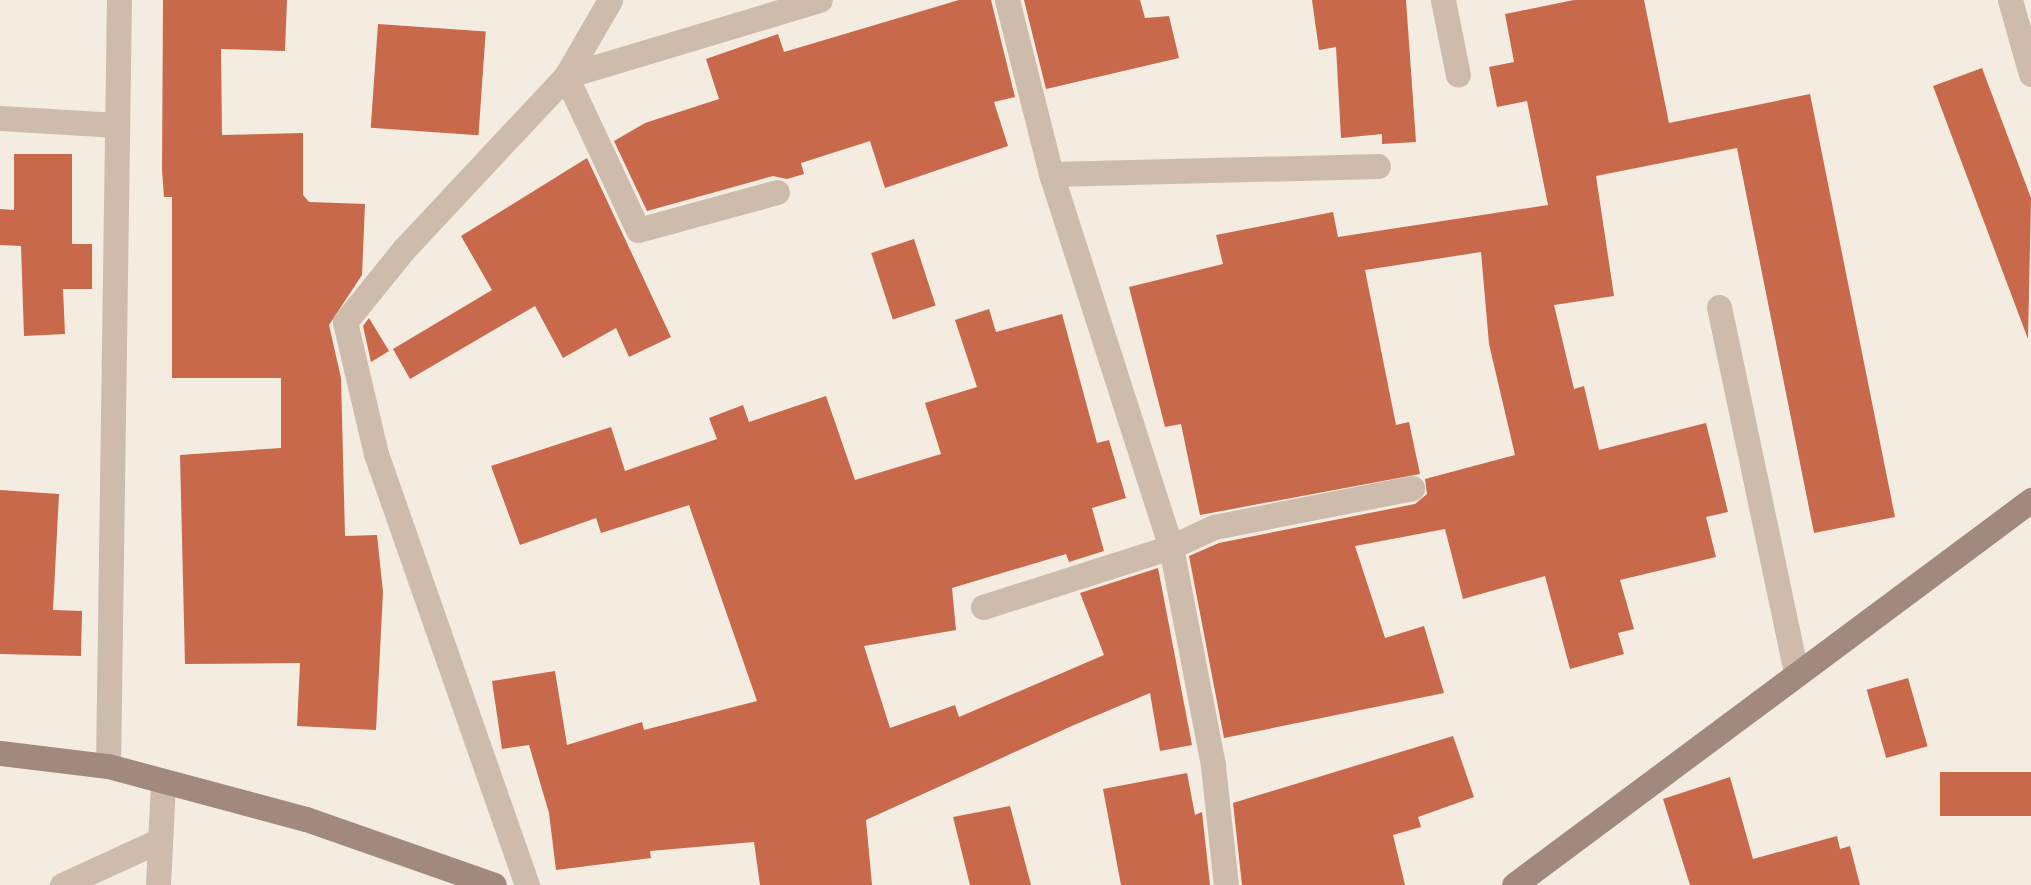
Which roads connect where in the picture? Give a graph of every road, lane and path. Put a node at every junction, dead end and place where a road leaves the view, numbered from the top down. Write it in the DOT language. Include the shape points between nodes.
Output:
graph roads {
  1 [pos="120,0"];
  2 [pos="610,0"];
  3 [pos="820,0"];
  4 [pos="1007,0"];
  5 [pos="1442,0"];
  6 [pos="2010,0"];
  7 [pos="2031,74"];
  8 [pos="1458,75"];
  9 [pos="566,76"];
  10 [pos="0,118"];
  11 [pos="118,125"];
  12 [pos="1378,166"];
  13 [pos="1051,174"];
  14 [pos="777,192"];
  15 [pos="1718,307"];
  16 [pos="1412,488"];
  17 [pos="2031,500"];
  18 [pos="1171,547"];
  19 [pos="983,606"];
  20 [pos="1796,674"];
  21 [pos="0,753"];
  22 [pos="108,766"];
  23 [pos="163,783"];
  24 [pos="156,842"];
  25 [pos="62,885"];
  26 [pos="158,885"];
  27 [pos="494,885"];
  28 [pos="527,885"];
  29 [pos="1226,885"];
  30 [pos="1514,885"];
  1 -- 11 [label="street"];
  2 -- 9 [label="street"];
  3 -- 9 [label="street"];
  4 -- 13 [label="street"];
  5 -- 8 [label="street"];
  6 -- 7 [label="street"];
  9 -- 14 [label="street" via="638,230"];
  9 -- 28 [label="street" via="405,248 346,322 376,454"];
  10 -- 11 [label="street"];
  11 -- 22 [label="street"];
  12 -- 13 [label="street"];
  13 -- 18 [label="street"];
  15 -- 20 [label="street"];
  16 -- 18 [label="street" via="1214,528"];
  17 -- 20 [label="street"];
  18 -- 19 [label="street"];
  18 -- 29 [label="street" via="1214,766"];
  20 -- 30 [label="street"];
  21 -- 22 [label="street"];
  22 -- 23 [label="street"];
  23 -- 24 [label="street"];
  23 -- 27 [label="street" via="306,818"];
  24 -- 25 [label="street"];
  24 -- 26 [label="street"];
}
